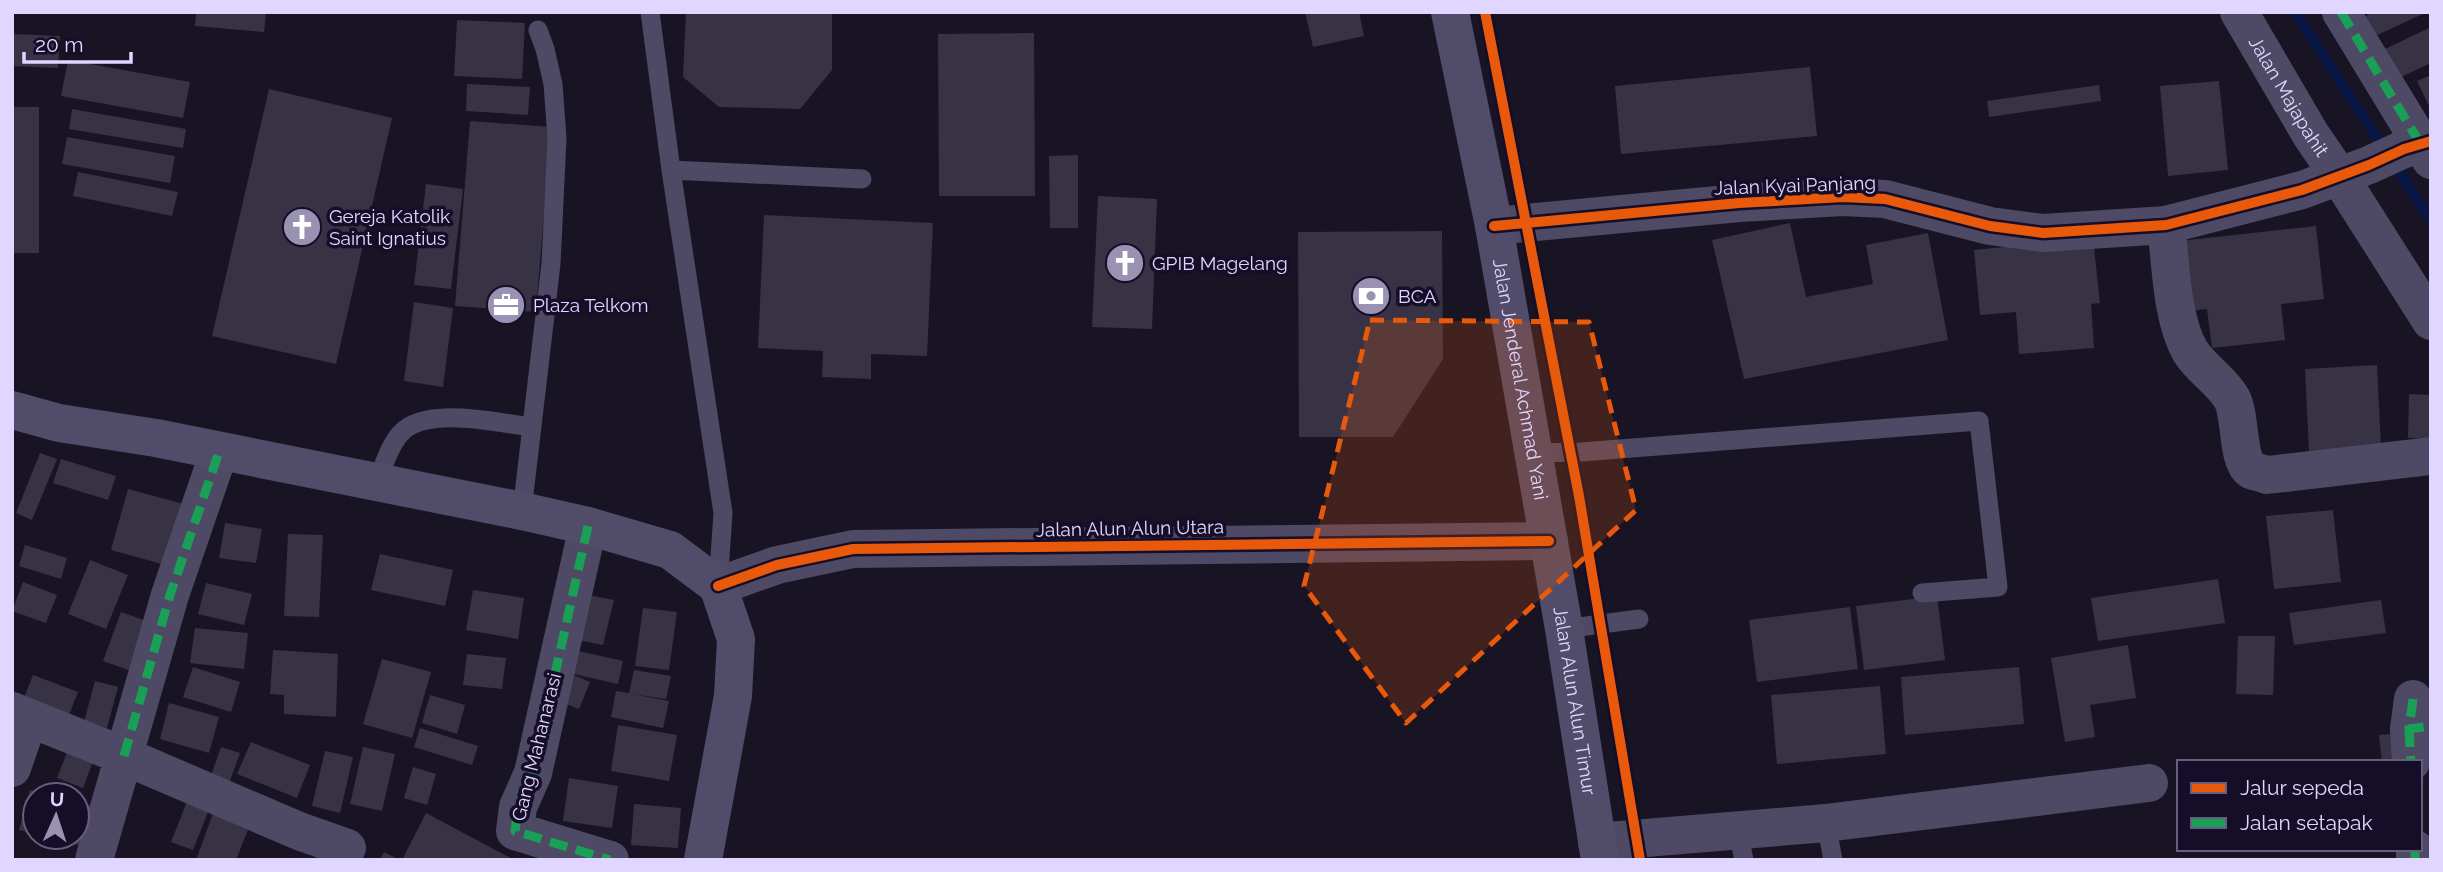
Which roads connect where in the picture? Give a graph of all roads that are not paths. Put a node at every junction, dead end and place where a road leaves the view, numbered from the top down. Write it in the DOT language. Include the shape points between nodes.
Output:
graph roads {
  1 [pos="650,12"];
  2 [pos="1450,12"];
  3 [pos="2239,12"];
  4 [pos="2342,12"];
  5 [pos="538,30"];
  6 [pos="2422,148"];
  7 [pos="671,170"];
  8 [pos="2354,171"];
  9 [pos="862,179"];
  10 [pos="2166,225"];
  11 [pos="1494,226"];
  12 [pos="2431,321"];
  13 [pos="12,410"];
  14 [pos="532,427"];
  15 [pos="219,452"];
  16 [pos="1534,453"];
  17 [pos="2431,456"];
  18 [pos="377,483"];
  19 [pos="522,511"];
  20 [pos="588,526"];
  21 [pos="1549,541"];
  22 [pos="718,586"];
  23 [pos="1922,593"];
  24 [pos="1639,619"];
  25 [pos="1564,629"];
  26 [pos="21,715"];
  27 [pos="124,755"];
  28 [pos="12,768"];
  29 [pos="2149,783"];
  30 [pos="1830,842"];
  31 [pos="1741,845"];
  32 [pos="346,848"];
  33 [pos="1598,851"];
  34 [pos="94,860"];
  35 [pos="610,860"];
  36 [pos="704,860"];
  1 -- 7 [label="lane"];
  2 -- 11 [label="main road, Jalan Jenderal Achmad Yani"];
  3 -- 8 [label="street, Jalan Majapahit" via="2311,135"];
  4 -- 6 [label="street"];
  5 -- 14 [label="lane" via="553,85 558,138 551,264"];
  6 -- 8 [label="street, Jalan Kyai Panjang"];
  7 -- 9 [label="lane"];
  7 -- 22 [label="lane" via="723,513"];
  8 -- 10 [label="street, Jalan Kyai Panjang" via="2302,190"];
  8 -- 12 [label="street, Jalan Majapahit"];
  10 -- 11 [label="street, Jalan Kyai Panjang" via="2043,233 1990,226 1885,199 1843,197"];
  10 -- 17 [label="street" via="2185,341 2231,397 2244,461 2250,470 2267,475"];
  11 -- 16 [label="main road, Jalan Jenderal Achmad Yani"];
  13 -- 15 [label="main road"];
  14 -- 18 [label="lane" via="427,418 400,434"];
  14 -- 19 [label="lane"];
  15 -- 18 [label="main road"];
  15 -- 27 [label="street" via="170,595"];
  16 -- 21 [label="main road, Jalan Jenderal Achmad Yani"];
  16 -- 23 [label="lane" via="1979,421 1998,587"];
  18 -- 19 [label="main road"];
  19 -- 20 [label="main road"];
  20 -- 22 [label="main road" via="670,550"];
  20 -- 35 [label="street, Gang Mahanarasi" via="533,773 518,807 515,831"];
  21 -- 22 [label="street, Jalan Alun Alun Utara" via="853,549 777,565"];
  21 -- 25 [label="main road, Jalan Alun Alun Timur"];
  22 -- 36 [label="main road" via="736,639 735,673"];
  24 -- 25 [label="lane"];
  25 -- 33 [label="main road, Jalan Alun Alun Timur"];
  26 -- 27 [label="street"];
  26 -- 28 [label="street"];
  27 -- 32 [label="street"];
  27 -- 34 [label="street"];
  29 -- 30 [label="street"];
  30 -- 31 [label="street"];
  31 -- 33 [label="street"];
}
